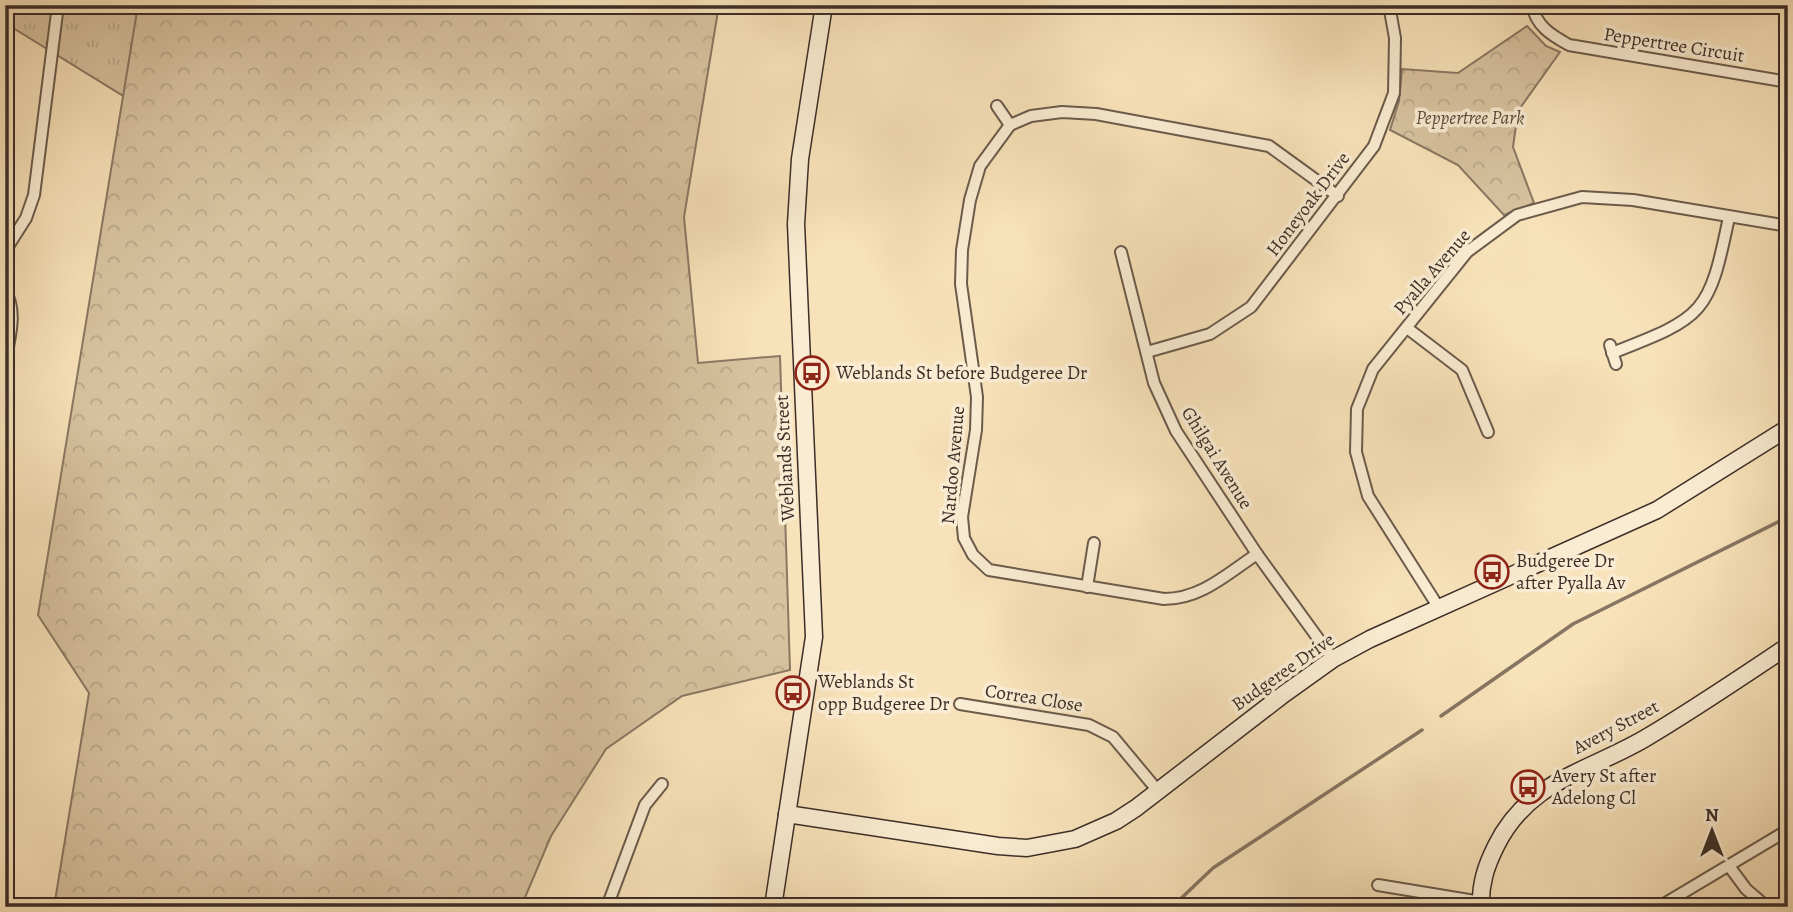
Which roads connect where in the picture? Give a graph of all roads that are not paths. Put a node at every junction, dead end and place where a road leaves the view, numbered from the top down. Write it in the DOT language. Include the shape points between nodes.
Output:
graph roads {
  1 [pos="58,5"];
  2 [pos="824,5"];
  3 [pos="1389,5"];
  4 [pos="1532,5"];
  5 [pos="1788,82"];
  6 [pos="997,106"];
  7 [pos="1010,125"];
  8 [pos="1338,196"];
  9 [pos="1729,217"];
  10 [pos="1788,226"];
  11 [pos="5,251"];
  12 [pos="1121,252"];
  13 [pos="5,290"];
  14 [pos="1407,328"];
  15 [pos="1147,352"];
  16 [pos="1613,354"];
  17 [pos="5,363"];
  18 [pos="1788,428"];
  19 [pos="1488,432"];
  20 [pos="1094,543"];
  21 [pos="1257,554"];
  22 [pos="1087,587"];
  23 [pos="1439,608"];
  24 [pos="1788,646"];
  25 [pos="1333,659"];
  26 [pos="960,704"];
  27 [pos="662,783"];
  28 [pos="1158,791"];
  29 [pos="787,814"];
  30 [pos="1788,830"];
  31 [pos="1729,866"];
  32 [pos="1378,884"];
  33 [pos="1481,904"];
  34 [pos="607,907"];
  35 [pos="773,907"];
  36 [pos="1659,907"];
  37 [pos="1767,907"];
  1 -- 11 [label="street" via="34,195"];
  2 -- 29 [label="street, Weblands Street" via="800,159 796,224 814,637"];
  3 -- 8 [label="street, Honeyoak Drive" via="1395,38 1394,93 1374,146"];
  4 -- 5 [label="street, Peppertree Circuit" via="1547,33 1569,45"];
  6 -- 7 [label="street"];
  7 -- 8 [label="street" via="1062,111 1244,139 1269,146"];
  7 -- 22 [label="street, Nardoo Avenue" via="980,166 962,250 961,284 977,397 962,517 964,538 989,570"];
  8 -- 15 [label="street, Honeyoak Drive" via="1251,307 1210,334"];
  9 -- 10 [label="street, Pyalla Avenue"];
  9 -- 14 [label="street, Pyalla Avenue" via="1633,200 1582,197 1534,208 1508,220 1467,252"];
  9 -- 16 [label="street" via="1717,276 1703,303 1670,330"];
  12 -- 15 [label="street, Ghilgai Avenue"];
  13 -- 17 [label="street" via="13,319"];
  14 -- 19 [label="street" via="1462,370"];
  14 -- 23 [label="street, Pyalla Avenue" via="1373,369 1357,409 1356,452 1368,496"];
  15 -- 21 [label="street, Ghilgai Avenue" via="1154,383 1176,431"];
  18 -- 23 [label="street, Budgeree Drive" via="1657,510"];
  20 -- 22 [label="street"];
  21 -- 22 [label="street, Nardoo Avenue" via="1202,592 1182,599"];
  21 -- 25 [label="street, Ghilgai Avenue"];
  23 -- 25 [label="street, Budgeree Drive"];
  24 -- 33 [label="street, Avery Street" via="1642,740 1561,778 1534,798 1507,825 1483,872"];
  25 -- 28 [label="street, Budgeree Drive"];
  26 -- 28 [label="street, Correa Close" via="1089,725 1113,737"];
  27 -- 34 [label="street" via="645,805"];
  28 -- 29 [label="street, Budgeree Drive" via="1095,831 1027,848"];
  29 -- 35 [label="street, Weblands Street"];
  30 -- 31 [label="street"];
  31 -- 36 [label="street"];
  31 -- 37 [label="street"];
  32 -- 33 [label="street"];
}
